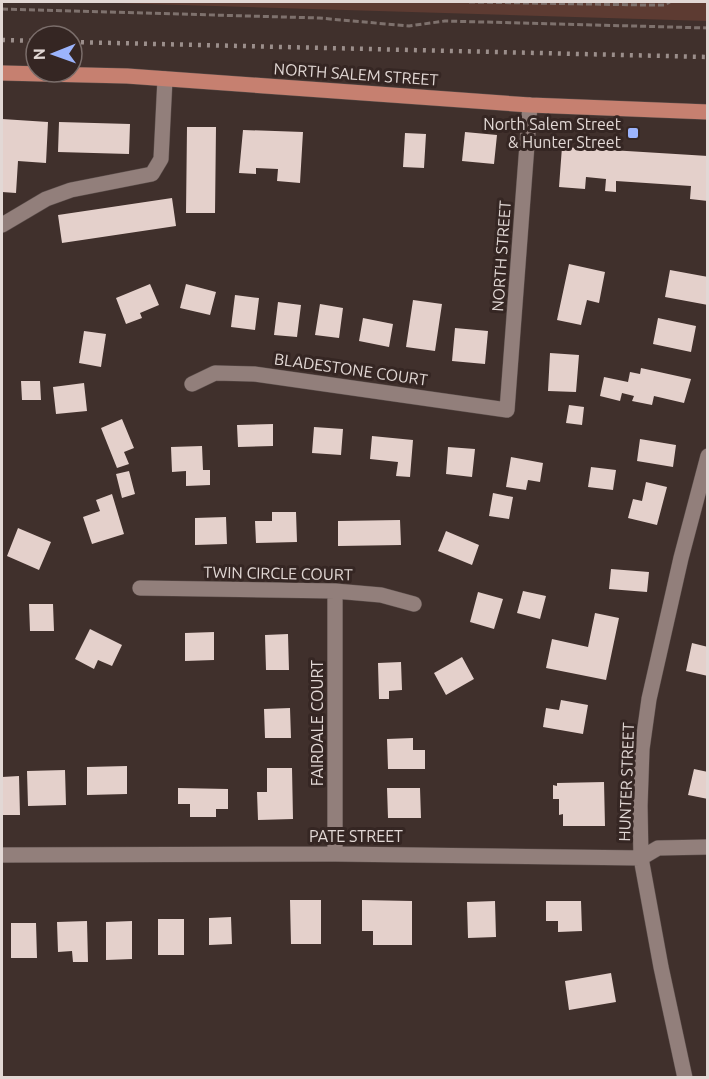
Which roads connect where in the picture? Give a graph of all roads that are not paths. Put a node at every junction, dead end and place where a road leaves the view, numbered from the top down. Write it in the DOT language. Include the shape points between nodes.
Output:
graph roads {
  1 [pos="2,73"];
  2 [pos="165,79"];
  3 [pos="530,105"];
  4 [pos="708,112"];
  5 [pos="2,225"];
  6 [pos="192,384"];
  7 [pos="507,410"];
  8 [pos="708,456"];
  9 [pos="140,588"];
  10 [pos="335,591"];
  11 [pos="414,604"];
  12 [pos="708,847"];
  13 [pos="335,854"];
  14 [pos="2,855"];
  15 [pos="641,858"];
  16 [pos="685,1077"];
  1 -- 2 [label="main road, NORTH SALEM STREET"];
  2 -- 3 [label="main road, NORTH SALEM STREET"];
  2 -- 5 [label="street" via="160,159 152,174 71,190 46,199"];
  3 -- 4 [label="main road, NORTH SALEM STREET"];
  3 -- 7 [label="street, NORTH STREET"];
  6 -- 7 [label="street, BLADESTONE COURT" via="215,373 254,374"];
  8 -- 15 [label="street, HUNTER STREET" via="649,699 642,749"];
  9 -- 10 [label="street, TWIN CIRCLE COURT"];
  10 -- 11 [label="street, TWIN CIRCLE COURT" via="381,595"];
  10 -- 13 [label="street, FAIRDALE COURT"];
  12 -- 15 [label="street, PATE STREET" via="658,848"];
  13 -- 14 [label="street, PATE STREET"];
  13 -- 15 [label="street, PATE STREET"];
  15 -- 16 [label="street, HUNTER STREET"];
}
